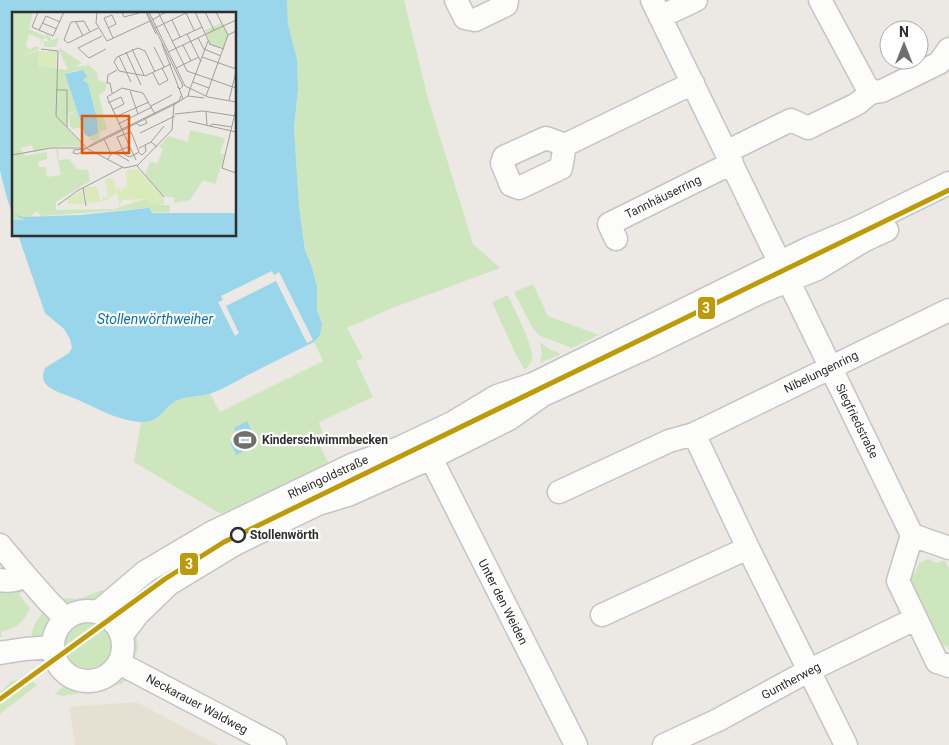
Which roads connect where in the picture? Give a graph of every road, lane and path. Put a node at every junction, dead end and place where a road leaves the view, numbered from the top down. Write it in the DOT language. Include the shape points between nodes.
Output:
graph roads {
  1 [pos="456,0"];
  2 [pos="507,0"];
  3 [pos="696,0"];
  4 [pos="820,0"];
  5 [pos="656,9"];
  6 [pos="949,49"];
  7 [pos="693,83"];
  8 [pos="870,93"];
  9 [pos="566,145"];
  10 [pos="729,158"];
  11 [pos="949,183"];
  12 [pos="949,200"];
  13 [pos="616,239"];
  14 [pos="784,272"];
  15 [pos="949,310"];
  16 [pos="831,368"];
  17 [pos="694,434"];
  18 [pos="431,458"];
  19 [pos="559,492"];
  20 [pos="912,535"];
  21 [pos="0,545"];
  22 [pos="748,548"];
  23 [pos="949,548"];
  24 [pos="26,576"];
  25 [pos="0,580"];
  26 [pos="98,612"];
  27 [pos="602,616"];
  28 [pos="66,618"];
  29 [pos="916,618"];
  30 [pos="122,635"];
  31 [pos="53,647"];
  32 [pos="0,654"];
  33 [pos="119,663"];
  34 [pos="949,666"];
  35 [pos="808,671"];
  36 [pos="275,745"];
  37 [pos="576,745"];
  38 [pos="666,745"];
  39 [pos="846,745"];
  1 -- 2 [label="street" via="465,18 475,20 506,4"];
  3 -- 5 [label="street"];
  4 -- 8 [label="street"];
  5 -- 7 [label="street"];
  6 -- 8 [label="street, Tannhäuserring" via="940,63 882,91"];
  7 -- 9 [label="street"];
  7 -- 10 [label="street"];
  8 -- 10 [label="street, Tannhäuserring" via="858,103 808,128 791,120"];
  10 -- 13 [label="street, Tannhäuserring" via="609,224"];
  10 -- 14 [label="street"];
  11 -- 14 [label="street, Rheingoldstraße" via="807,249"];
  12 -- 14 [label="street, Rheingoldstraße" via="863,242 817,269"];
  14 -- 16 [label="street, Siegfriedstraße"];
  14 -- 18 [label="street, Rheingoldstraße" via="760,292 543,396 509,419"];
  14 -- 26 [label="street, Rheingoldstraße" via="533,384 492,398 452,423 354,464 211,533 145,572"];
  15 -- 16 [label="street, Nibelungenring"];
  16 -- 17 [label="street, Nibelungenring"];
  16 -- 20 [label="street, Siegfriedstraße"];
  17 -- 19 [label="street, Nibelungenring" via="669,441"];
  17 -- 22 [label="street"];
  18 -- 30 [label="street, Rheingoldstraße" via="348,495 318,504 213,556 169,584"];
  18 -- 37 [label="street, Unter den Weiden"];
  20 -- 23 [label="street"];
  20 -- 29 [label="street" via="898,581"];
  21 -- 24 [label="street"];
  22 -- 27 [label="street"];
  22 -- 35 [label="street"];
  24 -- 25 [label="street" via="18,580"];
  24 -- 28 [label="street"];
  26 -- 28 [label="street" via="81,611"];
  26 -- 30 [label="street" via="116,623"];
  28 -- 31 [label="street" via="56,631"];
  29 -- 34 [label="street" via="937,662"];
  29 -- 35 [label="street, Guntherweg"];
  30 -- 33 [label="street" via="124,650"];
  31 -- 32 [label="street"];
  31 -- 33 [label="street" via="62,669 82,680 107,676"];
  33 -- 36 [label="street, Neckarauer Waldweg"];
  35 -- 38 [label="street, Guntherweg"];
  35 -- 39 [label="street"];
}
